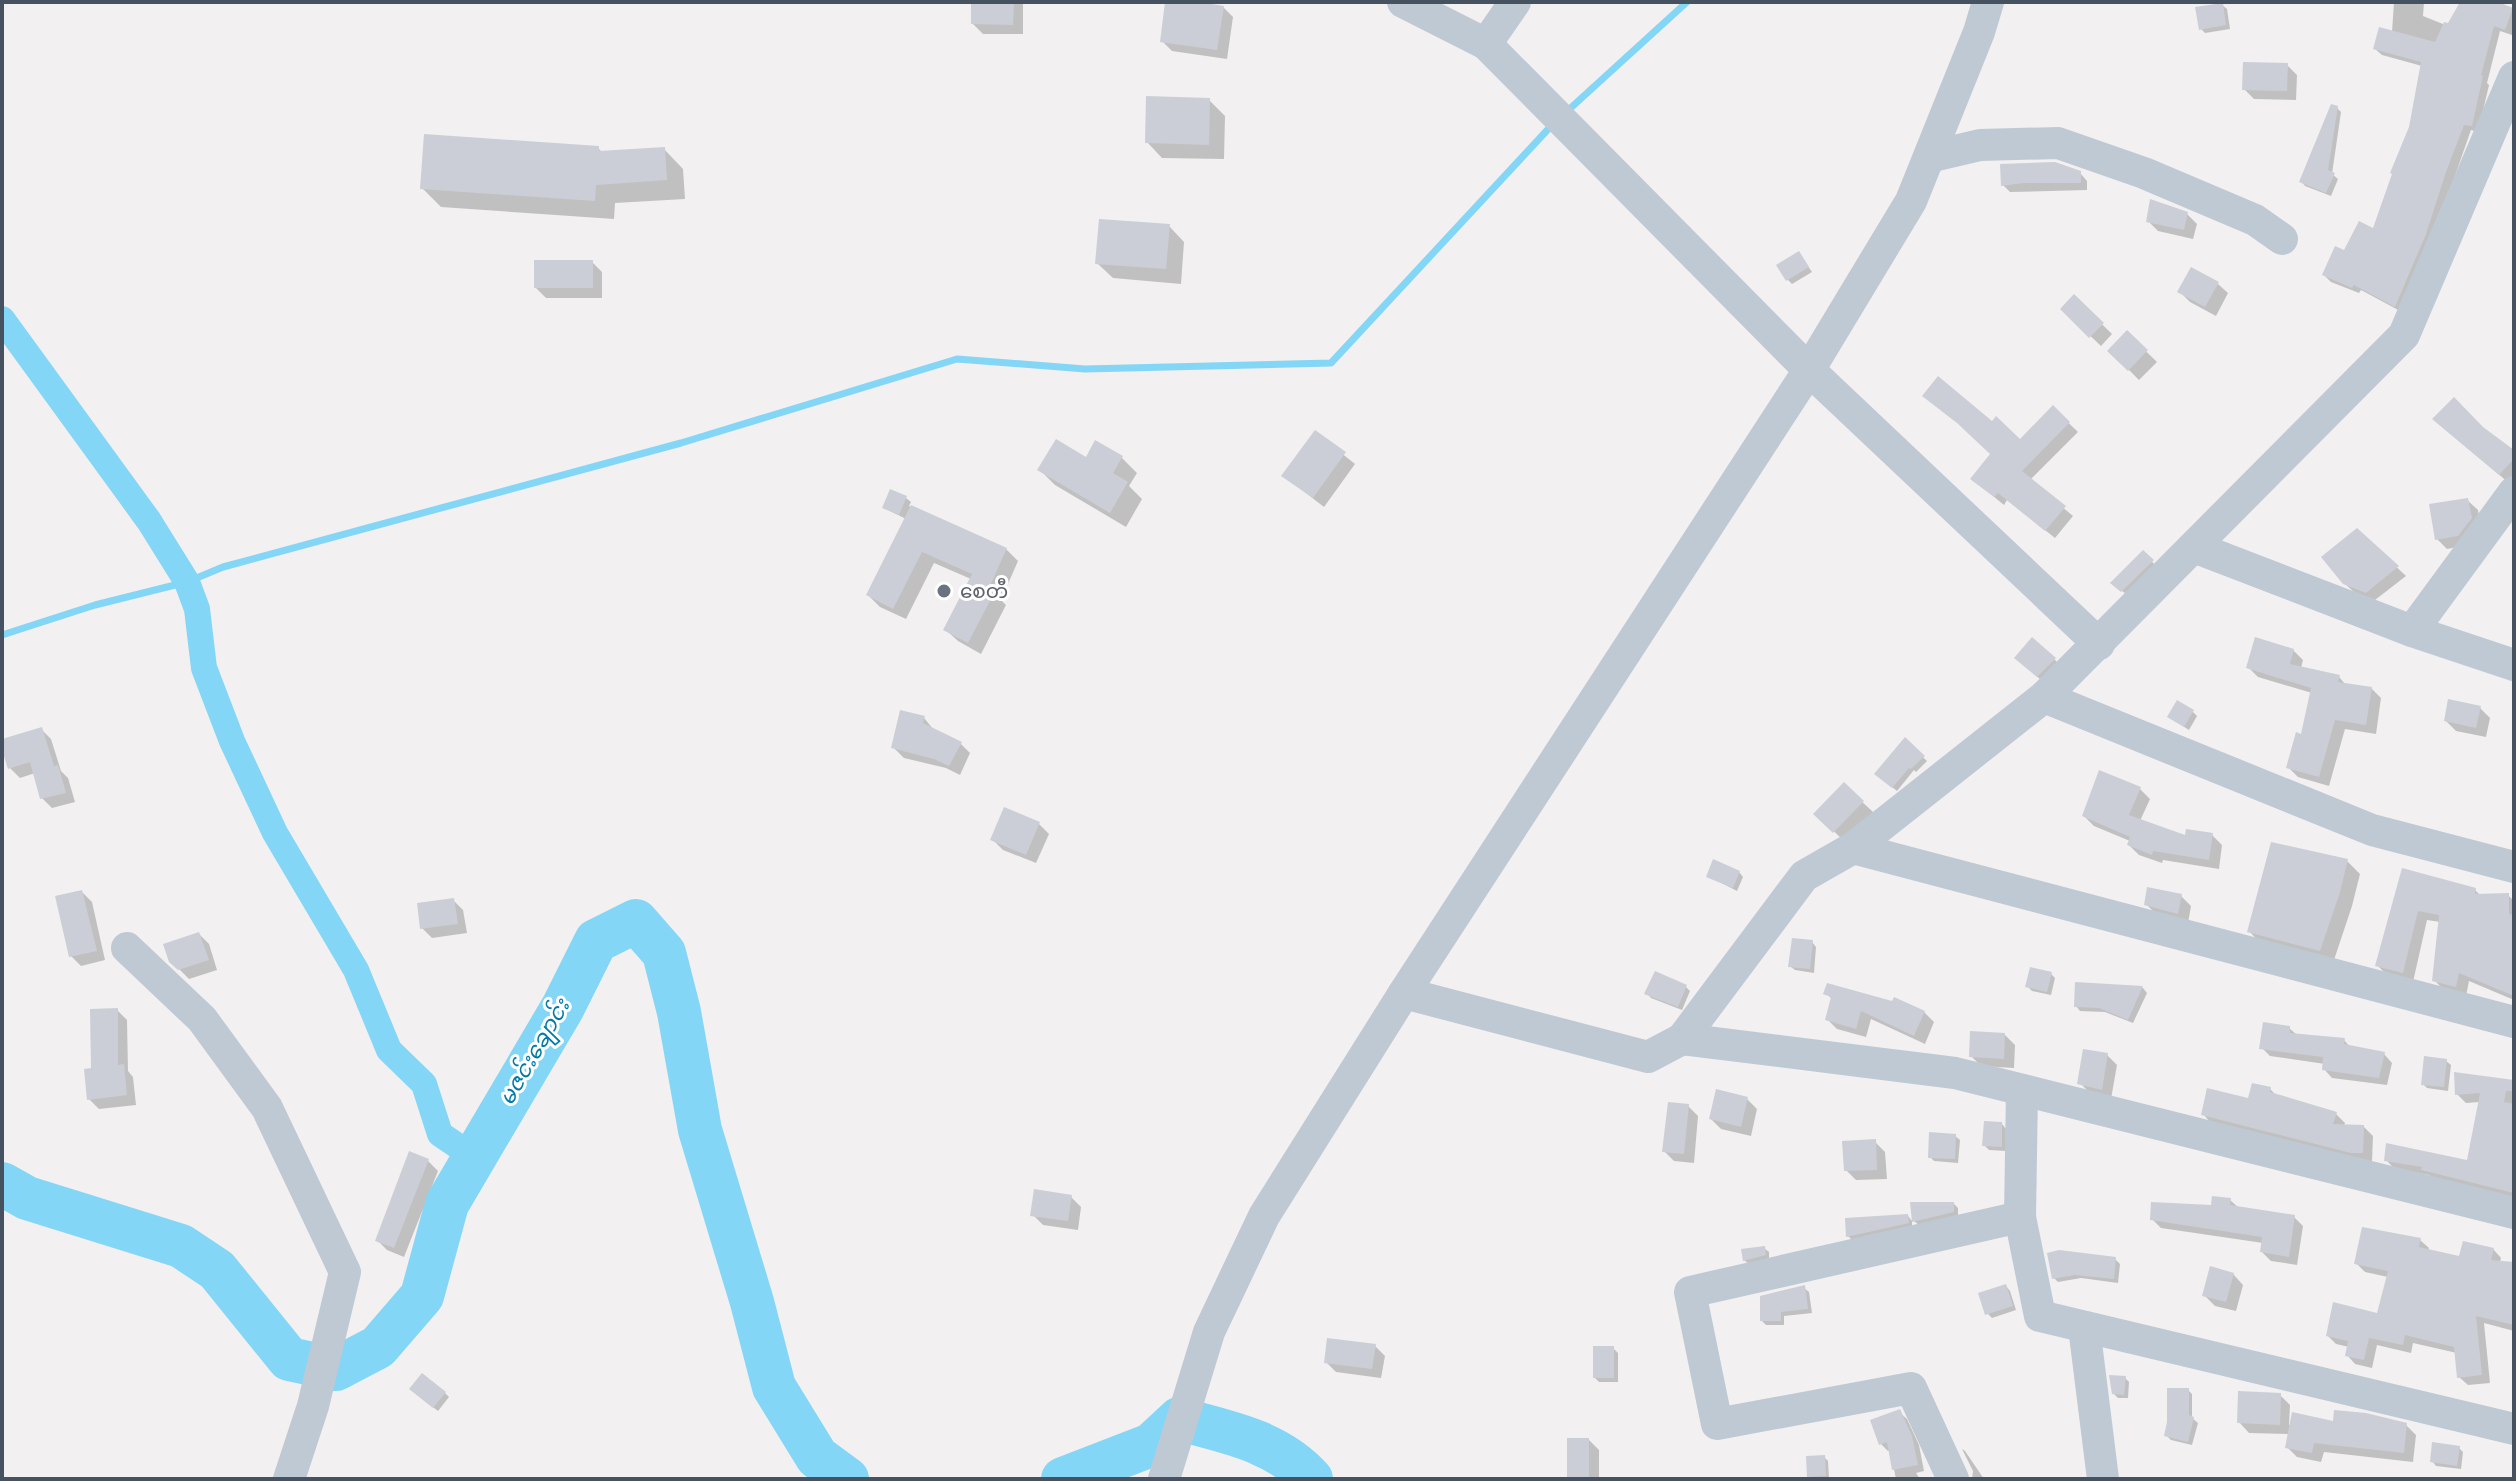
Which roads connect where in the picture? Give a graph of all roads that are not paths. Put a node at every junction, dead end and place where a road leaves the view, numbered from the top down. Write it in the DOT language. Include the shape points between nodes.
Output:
graph roads {
  1 [pos="1403,2"];
  2 [pos="1515,2"];
  3 [pos="1988,2"];
  4 [pos="1486,44"];
  5 [pos="2514,77"];
  6 [pos="1929,157"];
  7 [pos="2282,239"];
  8 [pos="1809,370"];
  9 [pos="2514,492"];
  10 [pos="2194,547"];
  11 [pos="2412,631"];
  12 [pos="2099,644"];
  13 [pos="2514,665"];
  14 [pos="2044,697"];
  15 [pos="1853,848"];
  16 [pos="2514,867"];
  17 [pos="127,948"];
  18 [pos="1404,993"];
  19 [pos="2514,1022"];
  20 [pos="1682,1039"];
  21 [pos="2022,1090"];
  22 [pos="2514,1213"];
  23 [pos="2020,1217"];
  24 [pos="2084,1327"];
  25 [pos="2514,1429"];
  26 [pos="1166,1473"];
  27 [pos="289,1479"];
  28 [pos="1953,1479"];
  29 [pos="2103,1479"];
  1 -- 4 [label="street"];
  2 -- 4 [label="street"];
  3 -- 6 [label="street"];
  4 -- 8 [label="street"];
  5 -- 10 [label="street" via="2404,335"];
  6 -- 7 [label="street" via="1980,145 2058,143 2255,220"];
  6 -- 8 [label="street" via="1911,201"];
  8 -- 12 [label="street"];
  8 -- 18 [label="street"];
  9 -- 11 [label="street"];
  10 -- 11 [label="street"];
  10 -- 12 [label="street"];
  11 -- 13 [label="street"];
  12 -- 14 [label="street"];
  14 -- 15 [label="street"];
  14 -- 16 [label="street" via="2372,830"];
  15 -- 19 [label="street"];
  15 -- 20 [label="street" via="1804,876"];
  17 -- 27 [label="street" via="202,1019 267,1108 345,1272 313,1406"];
  18 -- 20 [label="street" via="1648,1057"];
  18 -- 26 [label="street" via="1264,1216 1209,1332"];
  20 -- 21 [label="street" via="1955,1073"];
  21 -- 22 [label="street"];
  21 -- 23 [label="street"];
  23 -- 24 [label="street" via="2040,1316"];
  23 -- 28 [label="street" via="1690,1292 1717,1424 1911,1388"];
  24 -- 25 [label="street"];
  24 -- 29 [label="street"];
}
